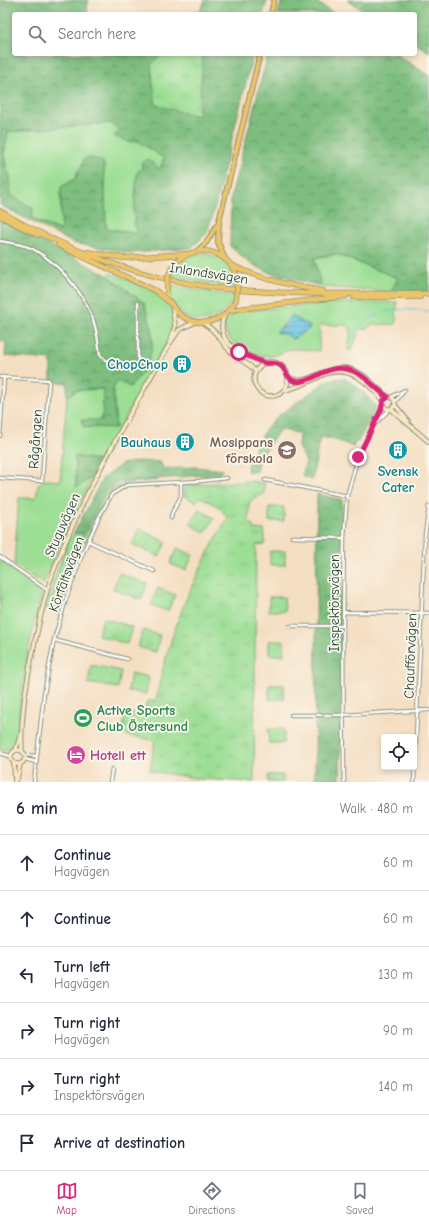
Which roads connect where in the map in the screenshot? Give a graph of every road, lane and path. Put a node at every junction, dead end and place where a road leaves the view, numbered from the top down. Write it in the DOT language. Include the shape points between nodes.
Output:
graph roads {
  1 [pos="274,0"];
  2 [pos="271,12"];
  3 [pos="260,56"];
  4 [pos="0,211"];
  5 [pos="0,216"];
  6 [pos="219,221"];
  7 [pos="0,241"];
  8 [pos="58,245"];
  9 [pos="67,246"];
  10 [pos="197,251"];
  11 [pos="187,254"];
  12 [pos="225,259"];
  13 [pos="231,264"];
  14 [pos="351,294"];
  15 [pos="429,294"];
  16 [pos="346,296"];
  17 [pos="429,298"];
  18 [pos="138,303"];
  19 [pos="172,306"];
  20 [pos="230,310"];
  21 [pos="224,316"];
  22 [pos="195,322"];
  23 [pos="203,323"];
  24 [pos="170,342"];
  25 [pos="267,363"];
  26 [pos="256,372"];
  27 [pos="0,377"];
  28 [pos="4,377"];
  29 [pos="288,377"];
  30 [pos="284,390"];
  31 [pos="389,397"];
  32 [pos="383,403"];
  33 [pos="395,404"];
  34 [pos="390,410"];
  35 [pos="412,426"];
  36 [pos="372,429"];
  37 [pos="0,436"];
  38 [pos="429,442"];
  39 [pos="0,478"];
  40 [pos="227,478"];
  41 [pos="265,480"];
  42 [pos="181,482"];
  43 [pos="347,496"];
  44 [pos="429,506"];
  45 [pos="172,518"];
  46 [pos="292,538"];
  47 [pos="344,538"];
  48 [pos="88,541"];
  49 [pos="0,557"];
  50 [pos="154,571"];
  51 [pos="47,591"];
  52 [pos="344,612"];
  53 [pos="422,613"];
  54 [pos="429,613"];
  55 [pos="290,626"];
  56 [pos="343,626"];
  57 [pos="54,640"];
  58 [pos="127,659"];
  59 [pos="418,710"];
  60 [pos="429,710"];
  61 [pos="291,715"];
  62 [pos="344,715"];
  63 [pos="21,734"];
  64 [pos="16,750"];
  65 [pos="22,751"];
  66 [pos="0,753"];
  67 [pos="10,756"];
  68 [pos="37,756"];
  69 [pos="25,757"];
  70 [pos="36,762"];
  71 [pos="14,763"];
  72 [pos="20,764"];
  73 [pos="112,768"];
  74 [pos="16,782"];
  75 [pos="34,782"];
  76 [pos="110,782"];
  77 [pos="344,782"];
  78 [pos="414,782"];
  1 -- 2 [label="main road"];
  3 -- 6 [label="main road"];
  4 -- 9 [label="highway, Inlandsvägen"];
  5 -- 8 [label="highway, Inlandsvägen"];
  6 -- 10 [label="main road" via="210,238"];
  6 -- 12 [label="main road" via="218,242"];
  7 -- 18 [label="street" via="32,249 47,258 70,280 89,310 96,330 100,355 108,362 138,365"];
  8 -- 16 [label="highway, Inlandsvägen" via="134,273 175,283 251,294"];
  8 -- 19 [label="highway" via="152,289"];
  9 -- 11 [label="highway" via="90,253 123,258"];
  9 -- 14 [label="highway, Inlandsvägen" via="136,271 209,287 290,293"];
  10 -- 11 [label="highway"];
  10 -- 12 [label="highway" via="212,252"];
  11 -- 19 [label="highway, bridge" via="172,267 167,280 167,293"];
  12 -- 13 [label="highway"];
  13 -- 14 [label="highway" via="292,286"];
  13 -- 20 [label="highway, bridge" via="238,280 236,299"];
  14 -- 15 [label="highway, Inlandsvägen"];
  16 -- 17 [label="highway, Inlandsvägen"];
  16 -- 20 [label="highway"];
  19 -- 22 [label="highway" via="183,317"];
  19 -- 24 [label="main road, Stuguvägen" via="175,326"];
  20 -- 21 [label="highway"];
  21 -- 23 [label="highway"];
  21 -- 25 [label="main road" via="222,331 232,347"];
  22 -- 23 [label="highway"];
  22 -- 24 [label="main road, Stuguvägen" via="179,330"];
  23 -- 26 [label="main road" via="218,334 234,355 250,364"];
  24 -- 51 [label="main road, Stuguvägen" via="73,524"];
  25 -- 26 [label="main road"];
  25 -- 29 [label="main road" via="280,365"];
  26 -- 30 [label="main road" via="255,385 263,394 273,396"];
  27 -- 28 [label="street"];
  28 -- 37 [label="street"];
  28 -- 39 [label="street, Rågången" via="49,380 42,481"];
  29 -- 30 [label="main road"];
  29 -- 31 [label="main road" via="298,381 336,368 350,370 363,375"];
  30 -- 32 [label="main road" via="326,374 348,372 366,382"];
  31 -- 32 [label="main road"];
  31 -- 33 [label="main road"];
  31 -- 33 [label="street" via="405,390"];
  32 -- 34 [label="main road"];
  32 -- 36 [label="street, Inspektörsvägen"];
  33 -- 34 [label="main road"];
  33 -- 35 [label="main road"];
  34 -- 35 [label="main road"];
  34 -- 36 [label="street, Inspektörsvägen"];
  35 -- 38 [label="main road"];
  36 -- 43 [label="street, Inspektörsvägen" via="358,457"];
  40 -- 42 [label="street, Körfältsvägen"];
  41 -- 43 [label="street"];
  42 -- 45 [label="street" via="181,496"];
  42 -- 48 [label="street, Körfältsvägen" via="127,485 118,489 106,504"];
  43 -- 47 [label="street, Inspektörsvägen"];
  44 -- 53 [label="street, Chaufförvägen" via="425,535"];
  46 -- 47 [label="street"];
  47 -- 52 [label="street, Inspektörsvägen"];
  48 -- 50 [label="street"];
  48 -- 57 [label="street, Körfältsvägen"];
  49 -- 51 [label="street"];
  51 -- 63 [label="main road, Stuguvägen" via="30,663"];
  52 -- 53 [label="street"];
  52 -- 56 [label="street, Inspektörsvägen"];
  53 -- 54 [label="street"];
  53 -- 59 [label="street, Chaufförvägen"];
  55 -- 56 [label="street"];
  56 -- 62 [label="street, Inspektörsvägen"];
  57 -- 58 [label="street"];
  57 -- 68 [label="street, Körfältsvägen" via="44,690"];
  59 -- 60 [label="street"];
  59 -- 62 [label="street"];
  59 -- 78 [label="street, Chaufförvägen"];
  61 -- 62 [label="street"];
  62 -- 77 [label="street, Inspektörsvägen"];
  63 -- 64 [label="main road, Stuguvägen"];
  63 -- 65 [label="main road, Stuguvägen"];
  64 -- 65 [label="main road"];
  64 -- 67 [label="main road, Stuguvägen"];
  65 -- 69 [label="main road"];
  66 -- 67 [label="street"];
  67 -- 71 [label="main road"];
  68 -- 69 [label="street"];
  68 -- 70 [label="street, Körfältsvägen"];
  69 -- 70 [label="street"];
  69 -- 72 [label="main road"];
  70 -- 75 [label="street, Körfältsvägen"];
  71 -- 72 [label="main road"];
  71 -- 74 [label="main road"];
  72 -- 74 [label="main road"];
  73 -- 76 [label="street"];
}
